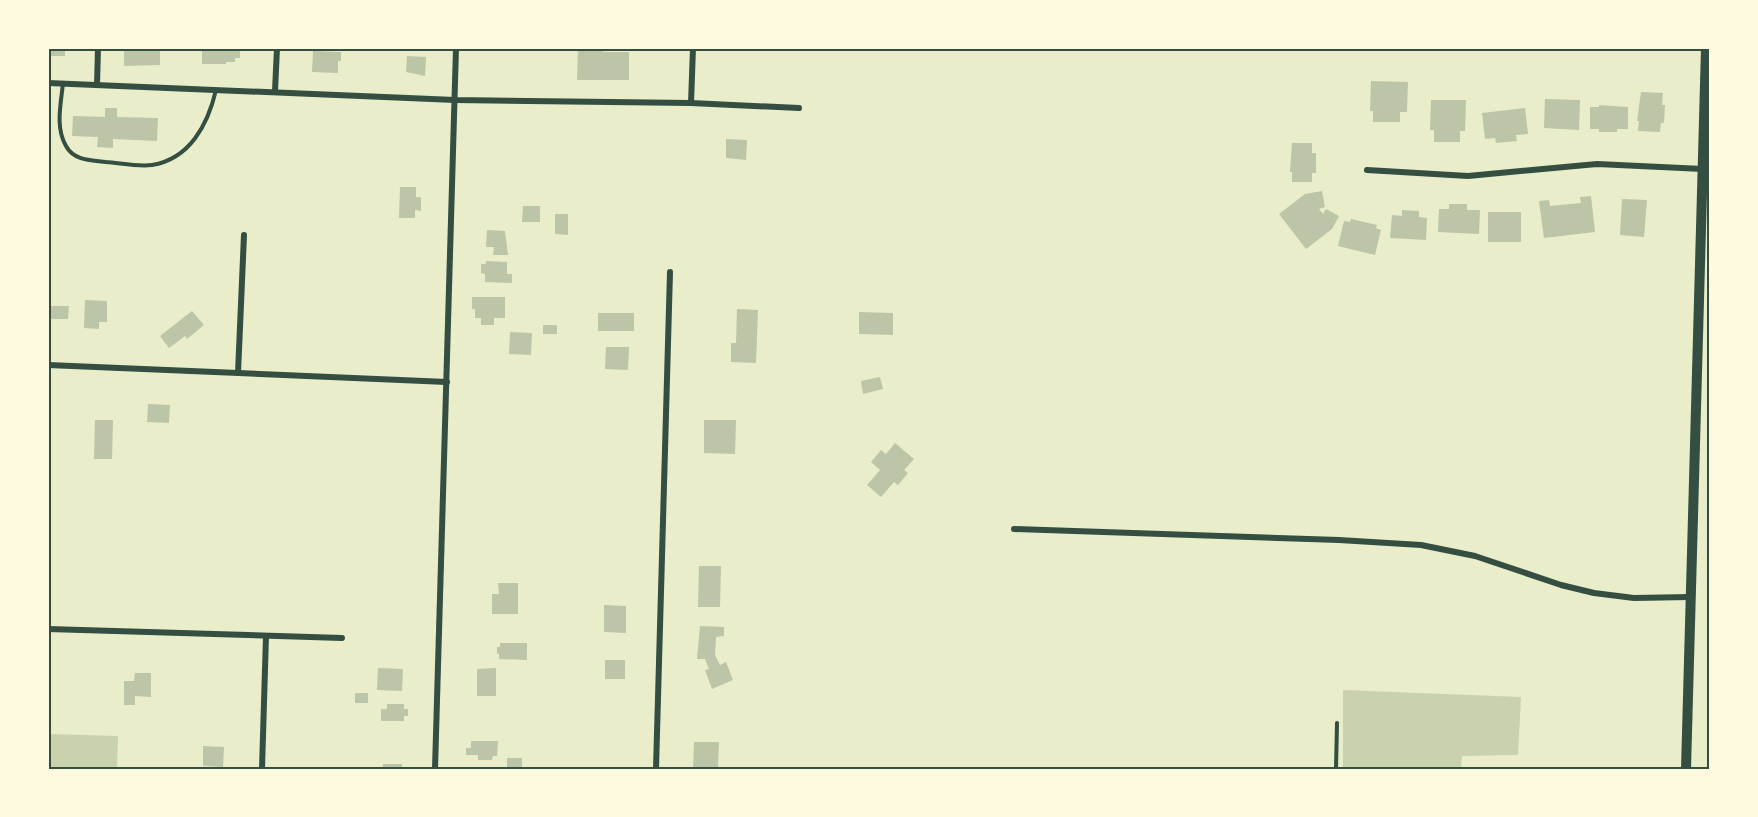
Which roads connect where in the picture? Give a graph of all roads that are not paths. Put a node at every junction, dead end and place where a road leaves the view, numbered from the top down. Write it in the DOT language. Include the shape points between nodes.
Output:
graph roads {
  1 [pos="98,48"];
  2 [pos="277,48"];
  3 [pos="456,48"];
  4 [pos="693,48"];
  5 [pos="1706,48"];
  6 [pos="48,83"];
  7 [pos="63,83"];
  8 [pos="97,85"];
  9 [pos="216,89"];
  10 [pos="275,91"];
  11 [pos="454,100"];
  12 [pos="691,103"];
  13 [pos="799,108"];
  14 [pos="1702,169"];
  15 [pos="1367,170"];
  16 [pos="244,235"];
  17 [pos="670,272"];
  18 [pos="48,366"];
  19 [pos="238,373"];
  20 [pos="447,382"];
  21 [pos="1014,529"];
  22 [pos="1690,597"];
  23 [pos="48,629"];
  24 [pos="266,636"];
  25 [pos="342,638"];
  26 [pos="1337,723"];
  27 [pos="262,769"];
  28 [pos="435,769"];
  29 [pos="656,769"];
  30 [pos="1336,769"];
  31 [pos="1686,769"];
  1 -- 8 [label="street"];
  2 -- 10 [label="street"];
  3 -- 11 [label="street"];
  4 -- 12 [label="street"];
  5 -- 14 [label="main road"];
  6 -- 7 [label="street"];
  7 -- 8 [label="street"];
  7 -- 9 [label="lane" via="60,135 67,149 81,159 151,165 187,148 201,132"];
  8 -- 9 [label="street"];
  9 -- 10 [label="street"];
  10 -- 11 [label="street"];
  11 -- 12 [label="street"];
  11 -- 20 [label="street"];
  12 -- 13 [label="street"];
  14 -- 15 [label="street" via="1597,164 1468,176"];
  14 -- 22 [label="main road"];
  16 -- 19 [label="street"];
  17 -- 29 [label="street"];
  18 -- 19 [label="street"];
  19 -- 20 [label="street"];
  20 -- 28 [label="street"];
  21 -- 22 [label="street" via="1421,545 1475,556 1594,593 1634,598"];
  22 -- 31 [label="main road"];
  23 -- 24 [label="street"];
  24 -- 25 [label="street"];
  24 -- 27 [label="street"];
  26 -- 30 [label="lane"];
}
